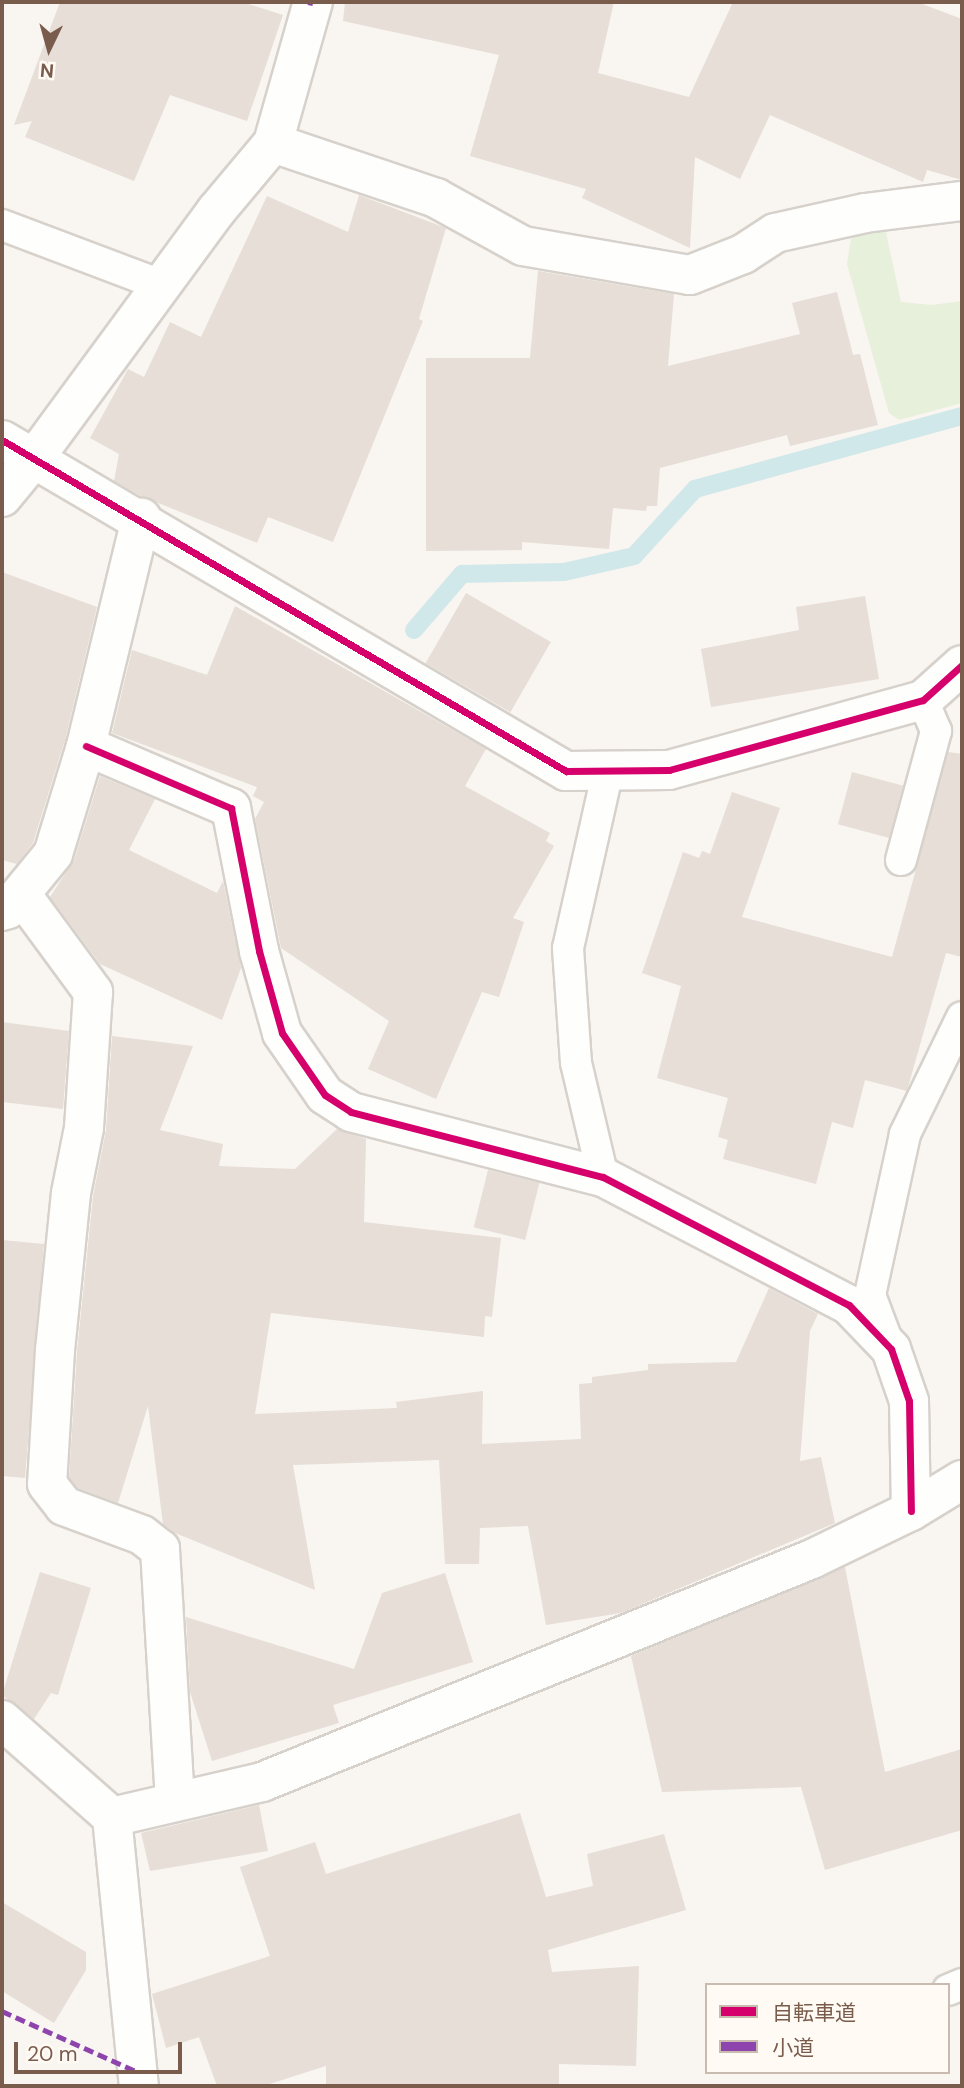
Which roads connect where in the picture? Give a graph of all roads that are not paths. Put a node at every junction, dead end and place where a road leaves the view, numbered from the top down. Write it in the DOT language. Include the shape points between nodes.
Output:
graph roads {
  1 [pos="313,2"];
  2 [pos="272,143"];
  3 [pos="962,201"];
  4 [pos="2,225"];
  5 [pos="161,285"];
  6 [pos="2,440"];
  7 [pos="36,456"];
  8 [pos="2,496"];
  9 [pos="141,518"];
  10 [pos="962,665"];
  11 [pos="923,700"];
  12 [pos="86,747"];
  13 [pos="608,771"];
  14 [pos="901,860"];
  15 [pos="11,902"];
  16 [pos="962,1017"];
  17 [pos="603,1177"];
  18 [pos="891,1349"];
  19 [pos="958,1494"];
  20 [pos="911,1511"];
  21 [pos="2,1720"];
  22 [pos="175,1802"];
  23 [pos="112,1817"];
  24 [pos="139,2086"];
  1 -- 2 [label="street"];
  2 -- 3 [label="street" via="436,198 523,246 690,275 743,254 775,233 865,213"];
  2 -- 5 [label="street"];
  4 -- 5 [label="lane"];
  5 -- 7 [label="street"];
  6 -- 7 [label="street"];
  7 -- 8 [label="street"];
  7 -- 9 [label="street"];
  9 -- 12 [label="street"];
  9 -- 13 [label="street" via="566,771"];
  10 -- 11 [label="street"];
  11 -- 13 [label="street" via="669,770"];
  11 -- 14 [label="lane" via="936,731"];
  12 -- 15 [label="street" via="53,854"];
  12 -- 17 [label="street" via="231,808 259,951 282,1033 325,1095 351,1112"];
  13 -- 17 [label="lane" via="568,948 576,1063"];
  15 -- 22 [label="street" via="93,992 84,1128 71,1193 55,1350 47,1484 64,1506 142,1535 160,1549"];
  16 -- 18 [label="lane" via="905,1134 870,1295"];
  17 -- 18 [label="street" via="849,1305"];
  18 -- 20 [label="street" via="909,1401"];
  19 -- 20 [label="street"];
  20 -- 22 [label="street" via="812,1559 262,1782"];
  21 -- 23 [label="street"];
  22 -- 23 [label="street"];
  23 -- 24 [label="street"];
}
